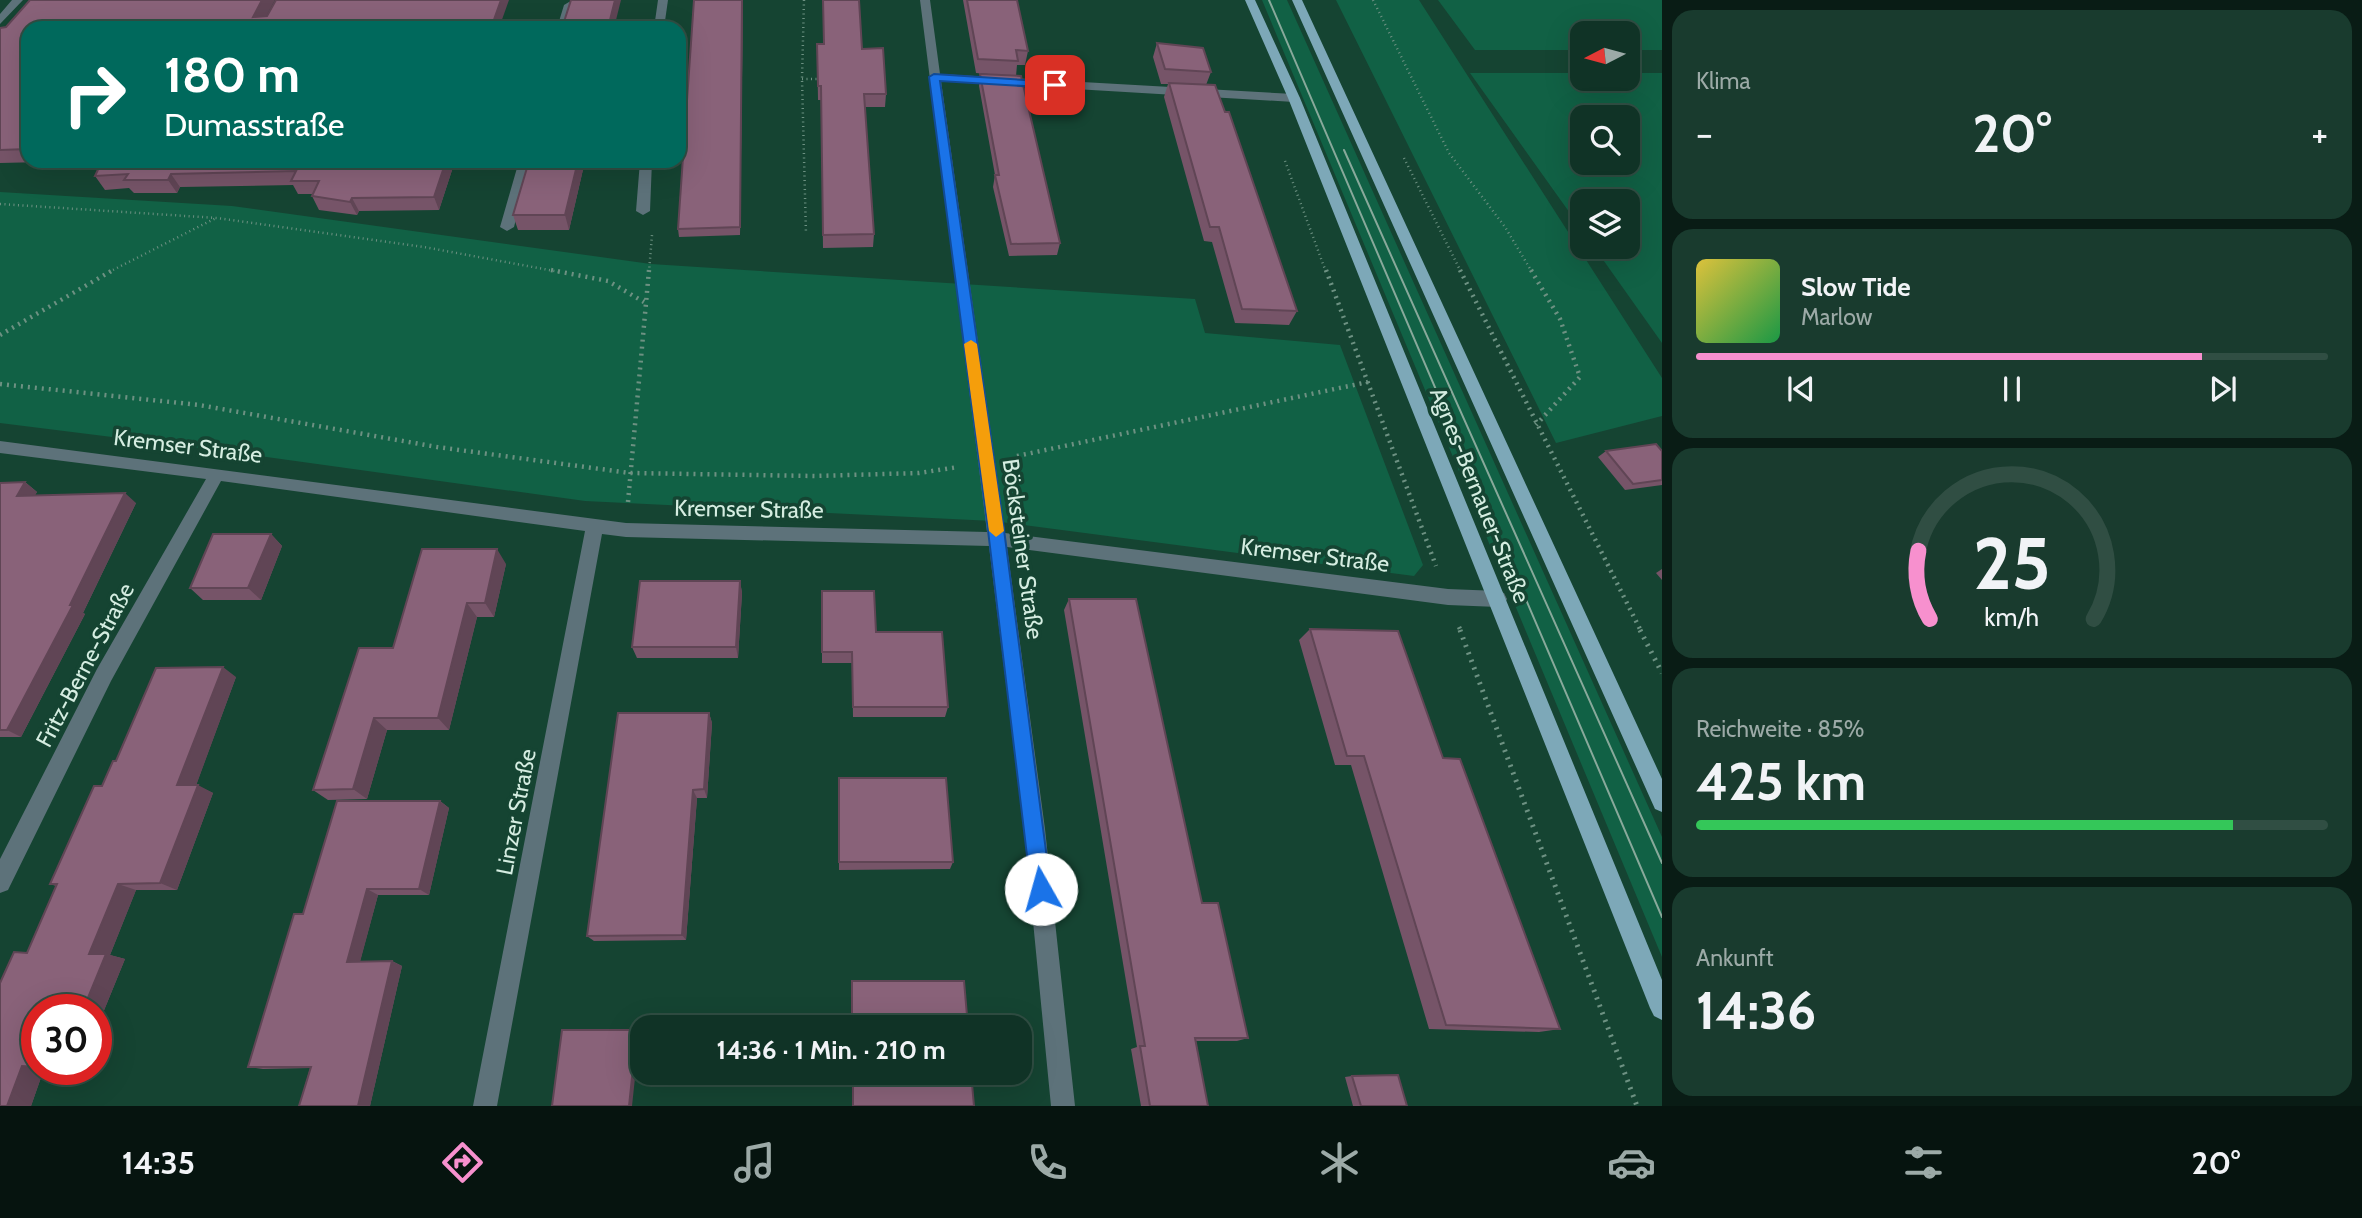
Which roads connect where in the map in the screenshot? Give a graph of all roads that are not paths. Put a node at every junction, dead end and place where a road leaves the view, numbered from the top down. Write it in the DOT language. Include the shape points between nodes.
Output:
graph roads {
  1 [pos="18,0"];
  2 [pos="663,0"];
  3 [pos="925,0"];
  4 [pos="1250,0"];
  5 [pos="1297,0"];
  6 [pos="569,5"];
  7 [pos="0,20"];
  8 [pos="564,21"];
  9 [pos="660,21"];
  10 [pos="934,77"];
  11 [pos="1294,99"];
  12 [pos="523,168"];
  13 [pos="646,168"];
  14 [pos="643,211"];
  15 [pos="507,227"];
  16 [pos="0,447"];
  17 [pos="217,474"];
  18 [pos="595,526"];
  19 [pos="997,539"];
  20 [pos="1498,599"];
  21 [pos="1662,802"];
  22 [pos="0,882"];
  23 [pos="1662,1009"];
  24 [pos="485,1106"];
  25 [pos="1063,1106"];
  1 -- 7 [label="street"];
  2 -- 9 [label="street"];
  3 -- 10 [label="street, Böcksteiner Straße"];
  4 -- 11 [label="main road, Agnes-Bernauer-Straße"];
  5 -- 21 [label="main road, Agnes-Bernauer-Straße"];
  6 -- 8 [label="street"];
  10 -- 11 [label="street"];
  10 -- 19 [label="street, Böcksteiner Straße"];
  11 -- 20 [label="main road, Agnes-Bernauer-Straße"];
  12 -- 15 [label="street"];
  13 -- 14 [label="street"];
  16 -- 17 [label="street, Kremser Straße"];
  17 -- 18 [label="street, Kremser Straße"];
  17 -- 22 [label="street, Fritz-Berne-Straße" via="104,675"];
  18 -- 19 [label="street, Kremser Straße"];
  18 -- 24 [label="street, Linzer Straße"];
  19 -- 20 [label="street, Kremser Straße" via="1448,597"];
  19 -- 25 [label="street, Böcksteiner Straße"];
  20 -- 23 [label="main road, Agnes-Bernauer-Straße"];
}
